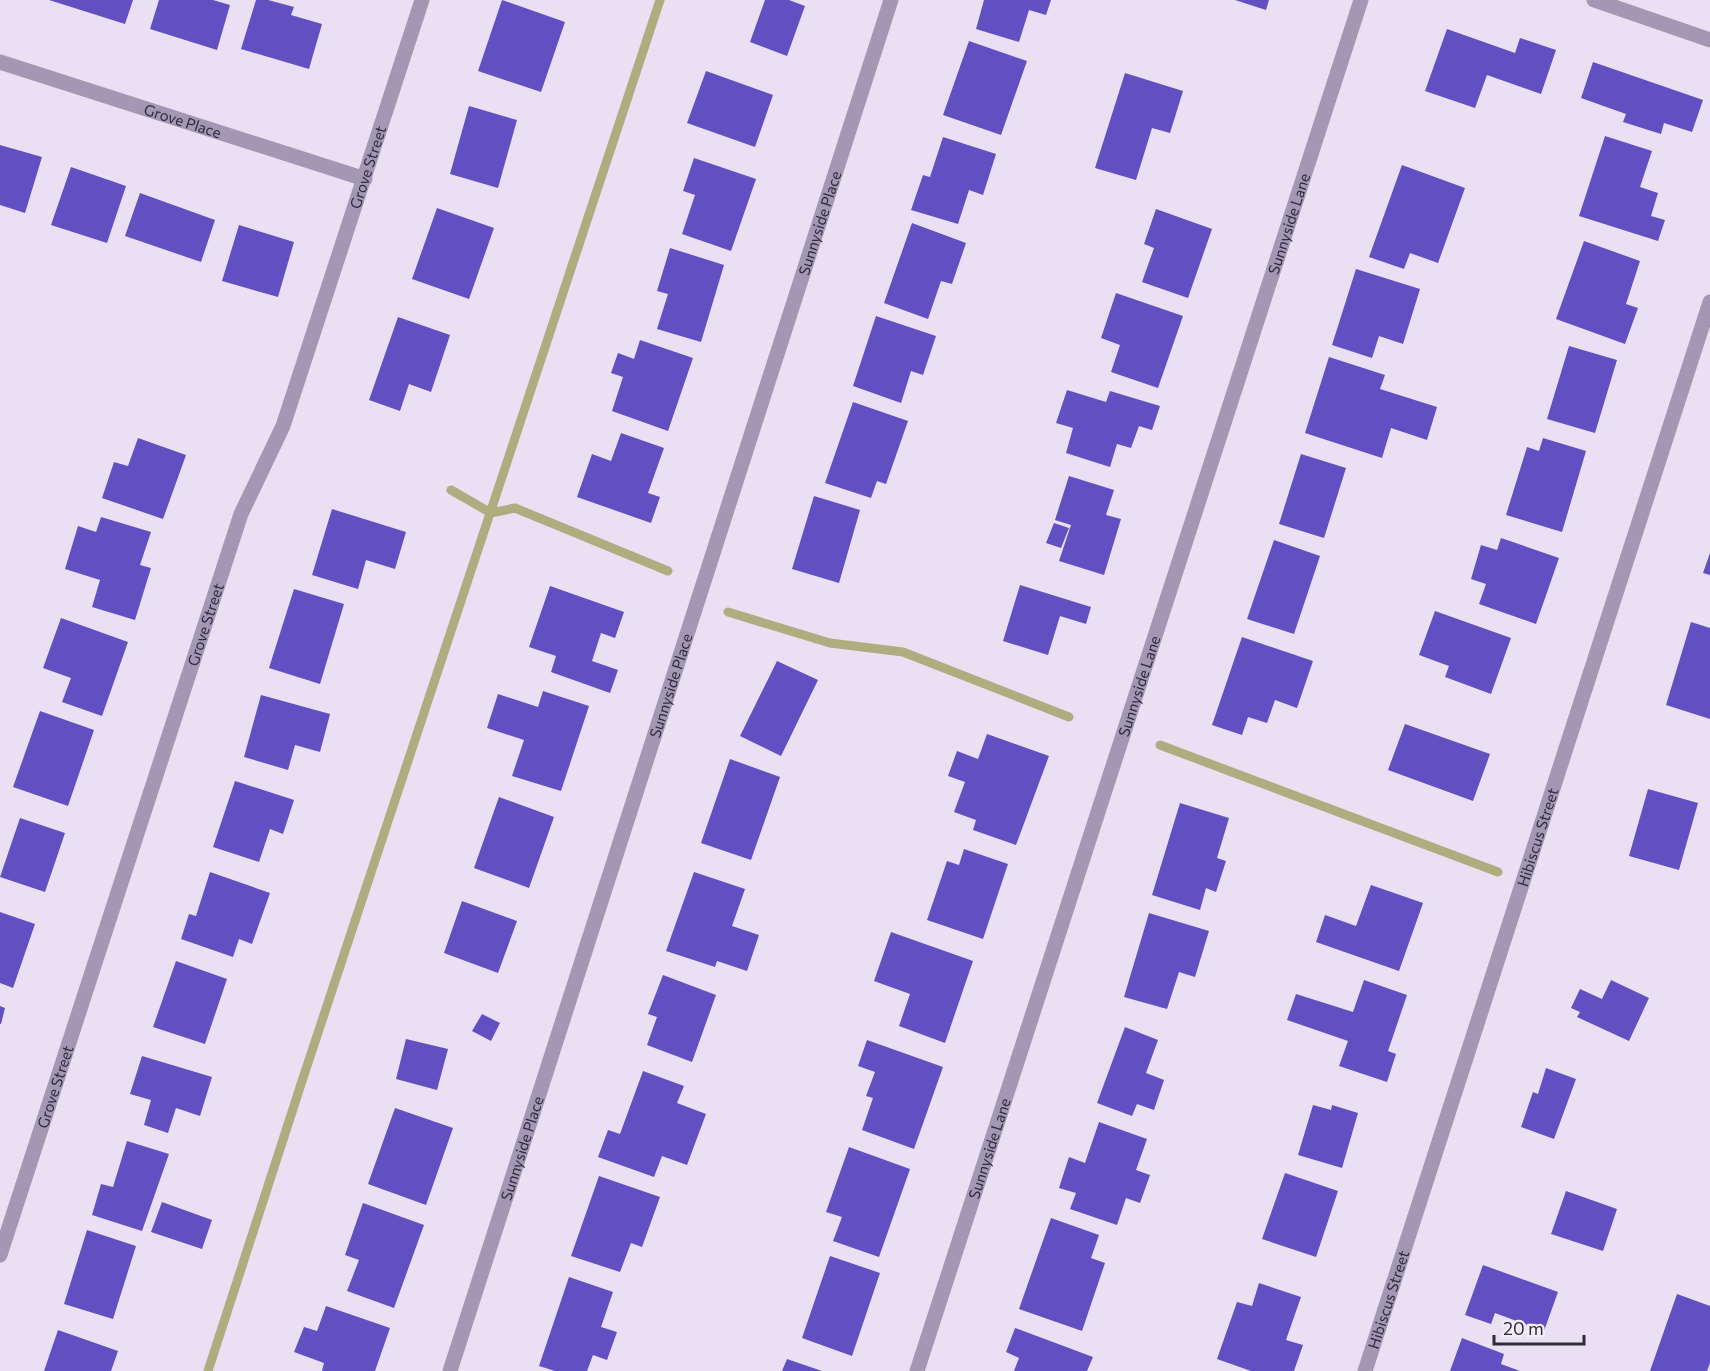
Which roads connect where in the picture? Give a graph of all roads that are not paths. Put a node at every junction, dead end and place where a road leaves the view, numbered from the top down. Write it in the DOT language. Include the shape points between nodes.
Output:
graph roads {
  1 [pos="422,0"];
  2 [pos="891,0"];
  3 [pos="1361,0"];
  4 [pos="1594,0"];
  5 [pos="1710,40"];
  6 [pos="0,62"];
  7 [pos="365,179"];
  8 [pos="1710,302"];
  9 [pos="0,1255"];
  10 [pos="450,1371"];
  11 [pos="917,1371"];
  12 [pos="1365,1371"];
  1 -- 7 [label="street, Grove Street"];
  2 -- 10 [label="street, Sunnyside Place"];
  3 -- 11 [label="street, Sunnyside Lane"];
  4 -- 5 [label="street"];
  6 -- 7 [label="street, Grove Place"];
  7 -- 9 [label="street, Grove Street" via="283,426 241,514"];
  8 -- 12 [label="street, Hibiscus Street"];
}
